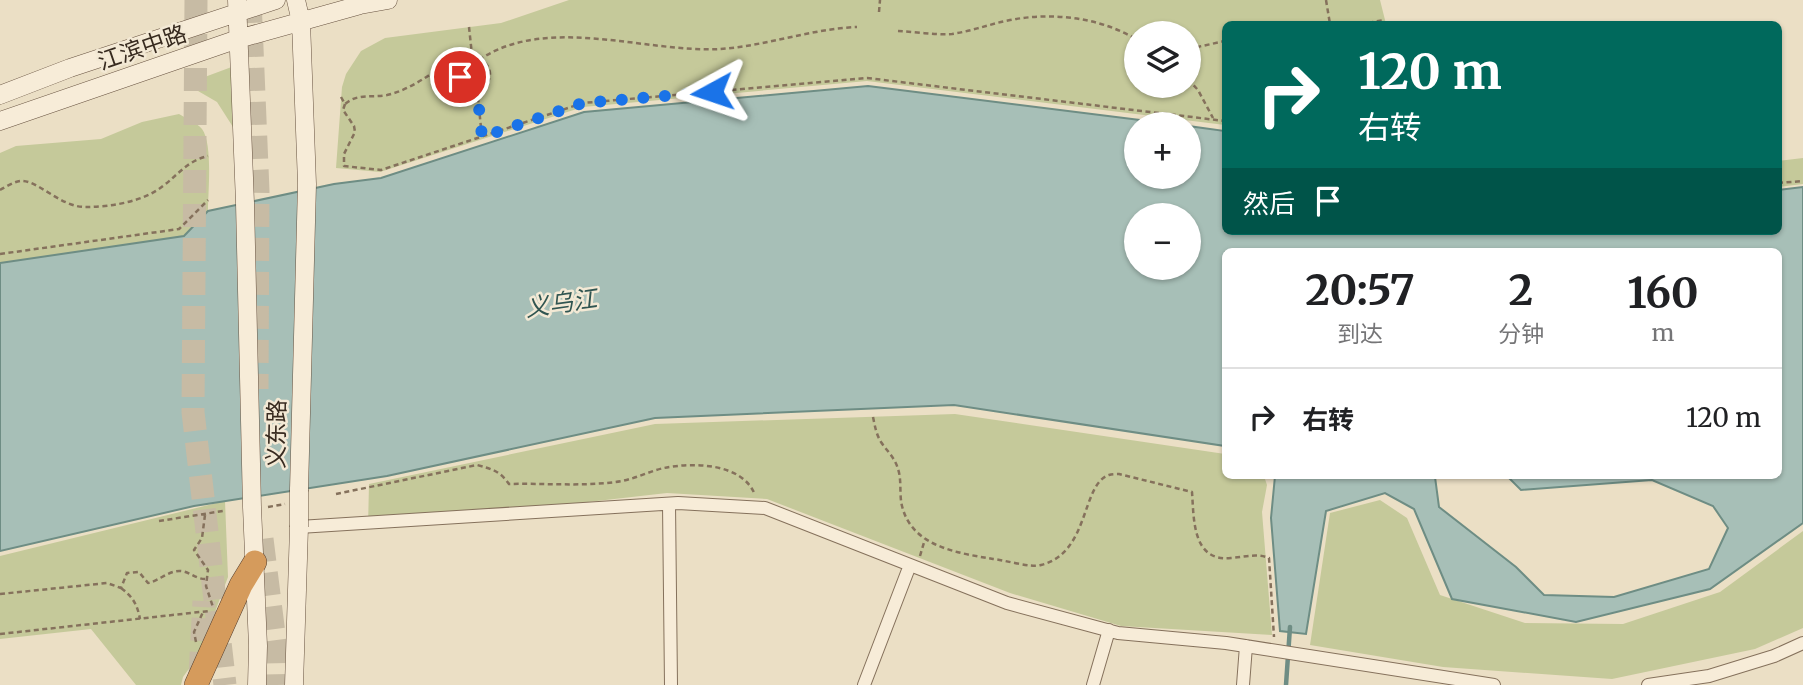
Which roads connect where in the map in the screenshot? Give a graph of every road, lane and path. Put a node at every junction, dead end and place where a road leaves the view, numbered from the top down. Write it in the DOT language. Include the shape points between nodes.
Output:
graph roads {
  1 [pos="276,0"];
  2 [pos="296,0"];
  3 [pos="388,0"];
  4 [pos="880,0"];
  5 [pos="1326,0"];
  6 [pos="237,6"];
  7 [pos="879,12"];
  8 [pos="1385,20"];
  9 [pos="1330,21"];
  10 [pos="1379,21"];
  11 [pos="301,22"];
  12 [pos="469,27"];
  13 [pos="857,27"];
  14 [pos="898,31"];
  15 [pos="1124,33"];
  16 [pos="238,39"];
  17 [pos="1222,42"];
  18 [pos="1201,46"];
  19 [pos="471,54"];
  20 [pos="472,59"];
  21 [pos="480,60"];
  22 [pos="477,89"];
  23 [pos="0,95"];
  24 [pos="341,96"];
  25 [pos="1201,96"];
  26 [pos="345,104"];
  27 [pos="1213,118"];
  28 [pos="1222,120"];
  29 [pos="0,121"];
  30 [pos="482,137"];
  31 [pos="208,156"];
  32 [pos="1803,181"];
  33 [pos="1782,183"];
  34 [pos="0,190"];
  35 [pos="208,201"];
  36 [pos="0,254"];
  37 [pos="873,417"];
  38 [pos="336,494"];
  39 [pos="756,498"];
  40 [pos="292,502"];
  41 [pos="669,504"];
  42 [pos="255,508"];
  43 [pos="223,511"];
  44 [pos="205,515"];
  45 [pos="159,521"];
  46 [pos="299,527"];
  47 [pos="255,562"];
  48 [pos="911,565"];
  49 [pos="208,579"];
  50 [pos="121,588"];
  51 [pos="0,594"];
  52 [pos="202,612"];
  53 [pos="140,618"];
  54 [pos="1108,630"];
  55 [pos="0,634"];
  56 [pos="1803,643"];
  57 [pos="1246,646"];
  58 [pos="200,647"];
  59 [pos="1277,651"];
  60 [pos="196,685"];
  61 [pos="257,685"];
  62 [pos="294,685"];
  63 [pos="671,685"];
  64 [pos="864,685"];
  65 [pos="1093,685"];
  66 [pos="1243,685"];
  67 [pos="1494,685"];
  68 [pos="1648,685"];
  1 -- 6 [label="main road, 江滨中路"];
  2 -- 11 [label="main road, 义东路"];
  3 -- 11 [label="main road, 江滨中路"];
  4 -- 7 [label="path"];
  5 -- 9 [label="path"];
  6 -- 16 [label="main road, 义东路"];
  6 -- 23 [label="main road, 江滨中路"];
  8 -- 10 [label="path"];
  11 -- 16 [label="main road, 江滨中路"];
  11 -- 46 [label="main road, 义东路, bridge" via="307,184"];
  12 -- 19 [label="path"];
  13 -- 21 [label="path" via="814,30 721,49 673,49 557,37 512,45"];
  14 -- 15 [label="path" via="949,34 1042,17 1077,18"];
  16 -- 29 [label="main road, 江滨中路"];
  16 -- 42 [label="main road, 义东路"];
  17 -- 18 [label="path"];
  19 -- 20 [label="path"];
  19 -- 26 [label="path" via="405,88 387,95 356,97"];
  20 -- 21 [label="path"];
  20 -- 22 [label="path" via="461,68 460,77 466,86"];
  21 -- 22 [label="path" via="490,77"];
  22 -- 30 [label="path"];
  24 -- 26 [label="path"];
  25 -- 27 [label="path"];
  26 -- 30 [label="path" via="343,110 355,132 344,153 344,166 381,170"];
  27 -- 28 [label="path"];
  27 -- 30 [label="path" via="867,78 583,103"];
  31 -- 34 [label="path" via="195,159 162,187 131,201 84,207 66,204 29,182 18,181"];
  32 -- 33 [label="path"];
  35 -- 36 [label="path" via="179,229"];
  37 -- 59 [label="path" via="876,434 898,470 906,521 932,543 969,555 1039,566 1061,555 1072,545 1093,493 1108,475 1192,492 1195,530 1206,551 1228,559 1259,554 1269,558"];
  38 -- 39 [label="path" via="477,465 495,469 509,484 622,481 691,465 738,475"];
  40 -- 42 [label="path"];
  41 -- 46 [label="street"];
  41 -- 48 [label="street" via="765,508"];
  41 -- 63 [label="street"];
  42 -- 47 [label="main road, 义东路"];
  43 -- 44 [label="path"];
  44 -- 45 [label="path"];
  44 -- 49 [label="path" via="202,538 194,550 208,570"];
  46 -- 62 [label="main road, 义东路"];
  47 -- 60 [label="highway"];
  47 -- 61 [label="main road, 义东路"];
  48 -- 54 [label="street" via="1007,603"];
  48 -- 64 [label="street"];
  49 -- 50 [label="path" via="199,580 183,570 148,583 139,572 127,573"];
  49 -- 52 [label="path" via="215,610"];
  50 -- 51 [label="path" via="107,583"];
  50 -- 53 [label="path" via="132,596"];
  52 -- 53 [label="path"];
  52 -- 58 [label="path" via="194,632"];
  53 -- 55 [label="path"];
  54 -- 57 [label="street"];
  54 -- 65 [label="street"];
  56 -- 68 [label="street" via="1709,676"];
  57 -- 59 [label="street"];
  57 -- 66 [label="street"];
  59 -- 67 [label="street"];
}
